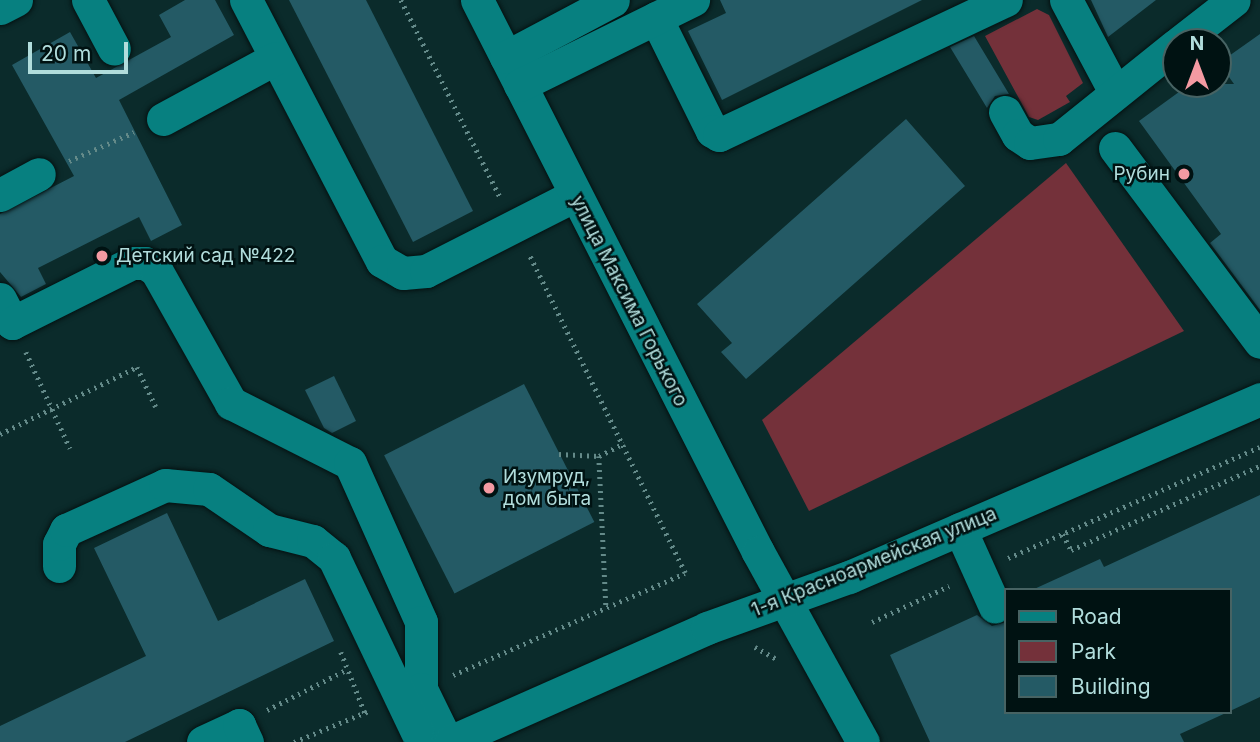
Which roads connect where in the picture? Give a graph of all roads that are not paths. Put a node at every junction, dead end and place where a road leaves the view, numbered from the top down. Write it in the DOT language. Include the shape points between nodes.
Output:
graph roads {
  1 [pos="16,0"];
  2 [pos="88,0"];
  3 [pos="246,0"];
  4 [pos="477,0"];
  5 [pos="612,0"];
  6 [pos="694,0"];
  7 [pos="1006,0"];
  8 [pos="1066,0"];
  9 [pos="1234,0"];
  10 [pos="0,8"];
  11 [pos="656,18"];
  12 [pos="1198,28"];
  13 [pos="114,49"];
  14 [pos="1162,55"];
  15 [pos="276,58"];
  16 [pos="513,71"];
  17 [pos="1115,92"];
  18 [pos="1005,112"];
  19 [pos="163,118"];
  20 [pos="1115,148"];
  21 [pos="575,195"];
  22 [pos="6,311"];
  23 [pos="1260,342"];
  24 [pos="1260,399"];
  25 [pos="960,529"];
  26 [pos="59,566"];
  27 [pos="785,600"];
  28 [pos="995,607"];
  29 [pos="411,693"];
  30 [pos="243,734"];
  31 [pos="203,742"];
  32 [pos="422,742"];
  33 [pos="449,742"];
  34 [pos="863,742"];
  1 -- 10 [label="street"];
  2 -- 13 [label="street"];
  3 -- 15 [label="street"];
  4 -- 16 [label="street, улица Максима Горького"];
  5 -- 16 [label="street"];
  6 -- 11 [label="street"];
  7 -- 11 [label="street" via="719,135 712,131"];
  8 -- 17 [label="street"];
  9 -- 12 [label="street"];
  11 -- 16 [label="street"];
  14 -- 17 [label="street"];
  15 -- 19 [label="street"];
  15 -- 21 [label="street" via="382,261 403,274 426,271"];
  16 -- 21 [label="street, улица Максима Горького"];
  17 -- 18 [label="street" via="1059,139 1046,144 1030,143 1018,135"];
  20 -- 23 [label="street"];
  21 -- 27 [label="street, улица Максима Горького"];
  22 -- 29 [label="street" via="132,263 145,263 156,270 231,403 351,463 421,622"];
  24 -- 25 [label="street, 1-я Красноармейская улица"];
  25 -- 27 [label="street, 1-я Красноармейская улица"];
  25 -- 28 [label="street"];
  26 -- 29 [label="street" via="59,544 66,530 165,485 209,489 269,530 325,548"];
  27 -- 33 [label="street, 1-я Красноармейская улица" via="707,628"];
  27 -- 34 [label="street, улица Максима Горького"];
  29 -- 32 [label="street"];
  29 -- 33 [label="street"];
  30 -- 31 [label="street"];
}
